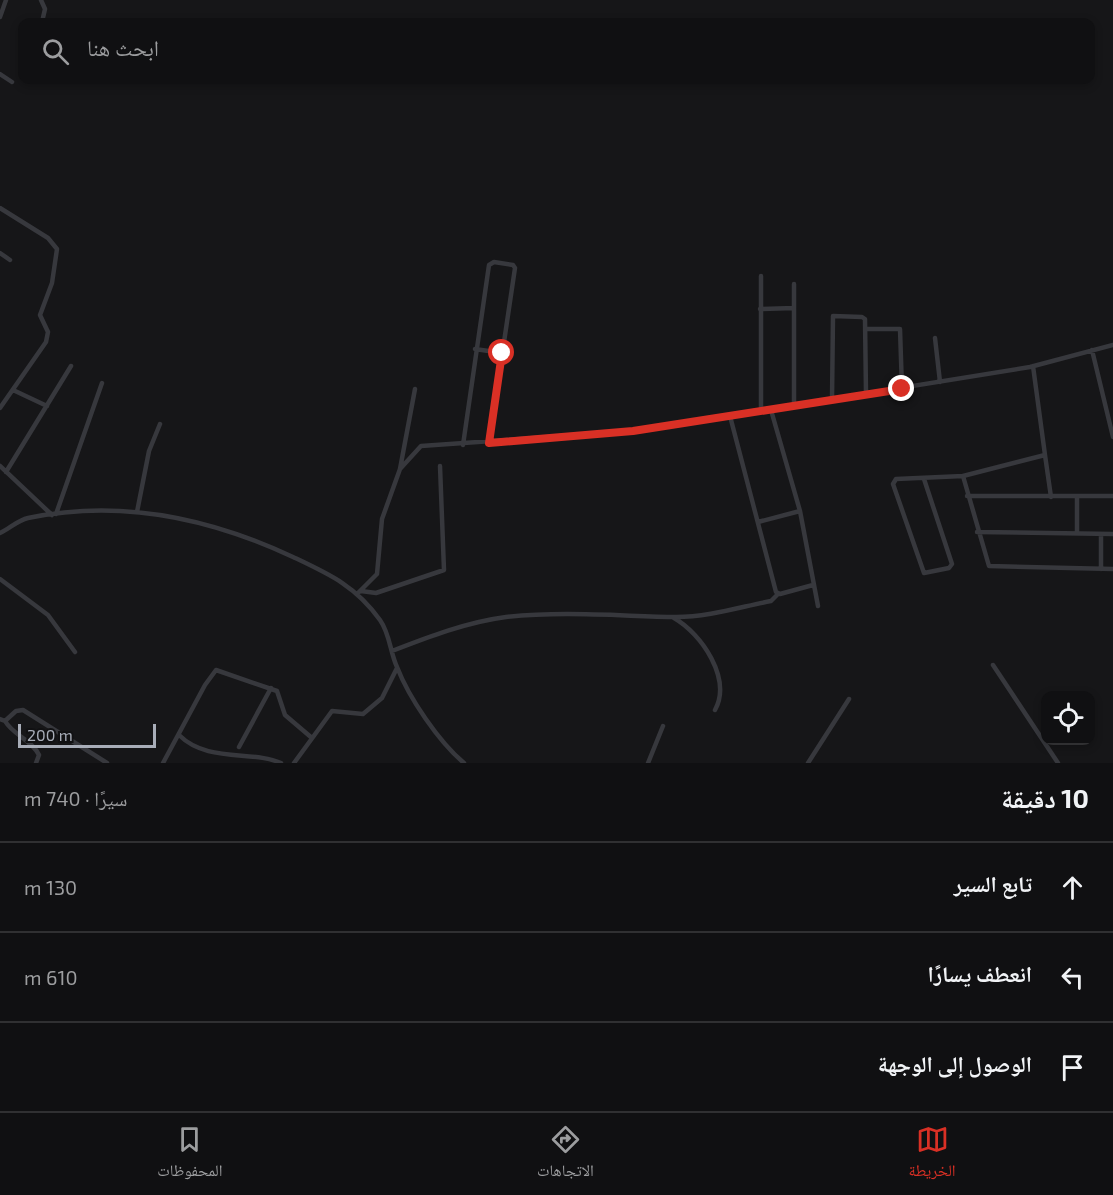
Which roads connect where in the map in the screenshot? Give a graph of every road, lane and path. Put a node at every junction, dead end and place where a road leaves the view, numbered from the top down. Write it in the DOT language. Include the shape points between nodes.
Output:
graph roads {
  1 [pos="6,0"];
  2 [pos="41,0"];
  3 [pos="0,17"];
  4 [pos="43,18"];
  5 [pos="0,74"];
  6 [pos="12,82"];
  7 [pos="0,208"];
  8 [pos="0,253"];
  9 [pos="10,260"];
  10 [pos="761,276"];
  11 [pos="794,284"];
  12 [pos="794,308"];
  13 [pos="760,309"];
  14 [pos="865,329"];
  15 [pos="936,338"];
  16 [pos="1113,345"];
  17 [pos="476,349"];
  18 [pos="1092,350"];
  19 [pos="502,353"];
  20 [pos="71,366"];
  21 [pos="1033,366"];
  22 [pos="102,382"];
  23 [pos="940,382"];
  24 [pos="415,389"];
  25 [pos="902,389"];
  26 [pos="13,390"];
  27 [pos="866,394"];
  28 [pos="832,400"];
  29 [pos="794,405"];
  30 [pos="47,406"];
  31 [pos="0,408"];
  32 [pos="771,410"];
  33 [pos="761,411"];
  34 [pos="730,416"];
  35 [pos="160,424"];
  36 [pos="1113,437"];
  37 [pos="489,443"];
  38 [pos="463,445"];
  39 [pos="1045,455"];
  40 [pos="0,466"];
  41 [pos="440,466"];
  42 [pos="400,469"];
  43 [pos="6,472"];
  44 [pos="963,476"];
  45 [pos="924,479"];
  46 [pos="967,496"];
  47 [pos="1077,496"];
  48 [pos="1113,496"];
  49 [pos="1050,497"];
  50 [pos="800,511"];
  51 [pos="137,512"];
  52 [pos="54,515"];
  53 [pos="758,522"];
  54 [pos="977,532"];
  55 [pos="0,533"];
  56 [pos="1077,533"];
  57 [pos="1101,534"];
  58 [pos="1113,534"];
  59 [pos="1101,569"];
  60 [pos="1113,569"];
  61 [pos="0,579"];
  62 [pos="813,585"];
  63 [pos="360,592"];
  64 [pos="778,594"];
  65 [pos="818,606"];
  66 [pos="672,616"];
  67 [pos="392,651"];
  68 [pos="75,652"];
  69 [pos="993,665"];
  70 [pos="397,668"];
  71 [pos="271,688"];
  72 [pos="849,699"];
  73 [pos="715,710"];
  74 [pos="2,720"];
  75 [pos="663,726"];
  76 [pos="179,735"];
  77 [pos="312,738"];
  78 [pos="239,747"];
  79 [pos="36,763"];
  80 [pos="107,763"];
  81 [pos="163,763"];
  82 [pos="281,763"];
  83 [pos="294,763"];
  84 [pos="464,763"];
  85 [pos="648,763"];
  86 [pos="808,763"];
  87 [pos="1058,763"];
  1 -- 3 [label="street"];
  2 -- 4 [label="street" via="45,7"];
  5 -- 6 [label="street"];
  7 -- 26 [label="street" via="48,237 57,249 52,283 40,315 48,337"];
  8 -- 9 [label="street"];
  10 -- 13 [label="street"];
  11 -- 12 [label="street"];
  12 -- 13 [label="street"];
  12 -- 29 [label="street"];
  13 -- 33 [label="street"];
  14 -- 25 [label="street" via="900,329"];
  14 -- 27 [label="street"];
  14 -- 28 [label="street" via="862,316 832,317"];
  15 -- 23 [label="street"];
  16 -- 18 [label="street"];
  17 -- 19 [label="street"];
  17 -- 19 [label="street" via="489,265 494,262 515,268"];
  17 -- 38 [label="street"];
  18 -- 21 [label="street"];
  18 -- 36 [label="street"];
  19 -- 37 [label="street"];
  20 -- 30 [label="street"];
  21 -- 23 [label="street"];
  21 -- 39 [label="street"];
  22 -- 52 [label="street"];
  23 -- 25 [label="street"];
  24 -- 42 [label="street"];
  25 -- 27 [label="street"];
  26 -- 30 [label="street"];
  26 -- 31 [label="street"];
  27 -- 28 [label="street"];
  28 -- 29 [label="street"];
  29 -- 32 [label="street"];
  30 -- 43 [label="street"];
  32 -- 33 [label="street"];
  32 -- 50 [label="street"];
  33 -- 34 [label="street"];
  34 -- 37 [label="street" via="633,431"];
  34 -- 53 [label="street"];
  35 -- 51 [label="street" via="149,451"];
  37 -- 38 [label="street"];
  38 -- 42 [label="street" via="418,447"];
  39 -- 44 [label="street"];
  39 -- 49 [label="street"];
  40 -- 43 [label="street"];
  41 -- 63 [label="street" via="444,570 376,593"];
  42 -- 63 [label="street" via="382,519 377,574"];
  43 -- 52 [label="street"];
  44 -- 45 [label="street"];
  44 -- 46 [label="street"];
  45 -- 45 [label="street" via="896,479 893,484 922,571 926,573 952,564"];
  46 -- 49 [label="street"];
  46 -- 54 [label="street"];
  47 -- 48 [label="street"];
  47 -- 49 [label="street"];
  47 -- 56 [label="street"];
  50 -- 53 [label="street"];
  50 -- 62 [label="street"];
  51 -- 52 [label="street"];
  51 -- 63 [label="street" via="185,519 255,541"];
  52 -- 55 [label="street" via="22,520"];
  53 -- 64 [label="street"];
  54 -- 56 [label="street"];
  54 -- 59 [label="street" via="991,567"];
  56 -- 57 [label="street"];
  57 -- 58 [label="street"];
  57 -- 59 [label="street"];
  59 -- 60 [label="street"];
  61 -- 68 [label="street" via="48,615"];
  62 -- 64 [label="street"];
  62 -- 65 [label="street"];
  63 -- 67 [label="street" via="382,624"];
  64 -- 66 [label="street" via="771,601 707,614"];
  66 -- 67 [label="street" via="506,617 457,628"];
  66 -- 73 [label="street" via="693,634 721,678 722,690"];
  67 -- 70 [label="street"];
  69 -- 87 [label="street"];
  70 -- 77 [label="street" via="382,698 369,711 356,715 332,711"];
  70 -- 84 [label="street" via="437,736"];
  71 -- 76 [label="street" via="216,670"];
  71 -- 77 [label="street" via="279,693 288,719"];
  71 -- 78 [label="street"];
  72 -- 86 [label="street"];
  74 -- 79 [label="street" via="36,749"];
  74 -- 80 [label="street" via="22,710"];
  75 -- 85 [label="street"];
  76 -- 81 [label="street"];
  76 -- 82 [label="street" via="218,753"];
  77 -- 83 [label="street"];
}
